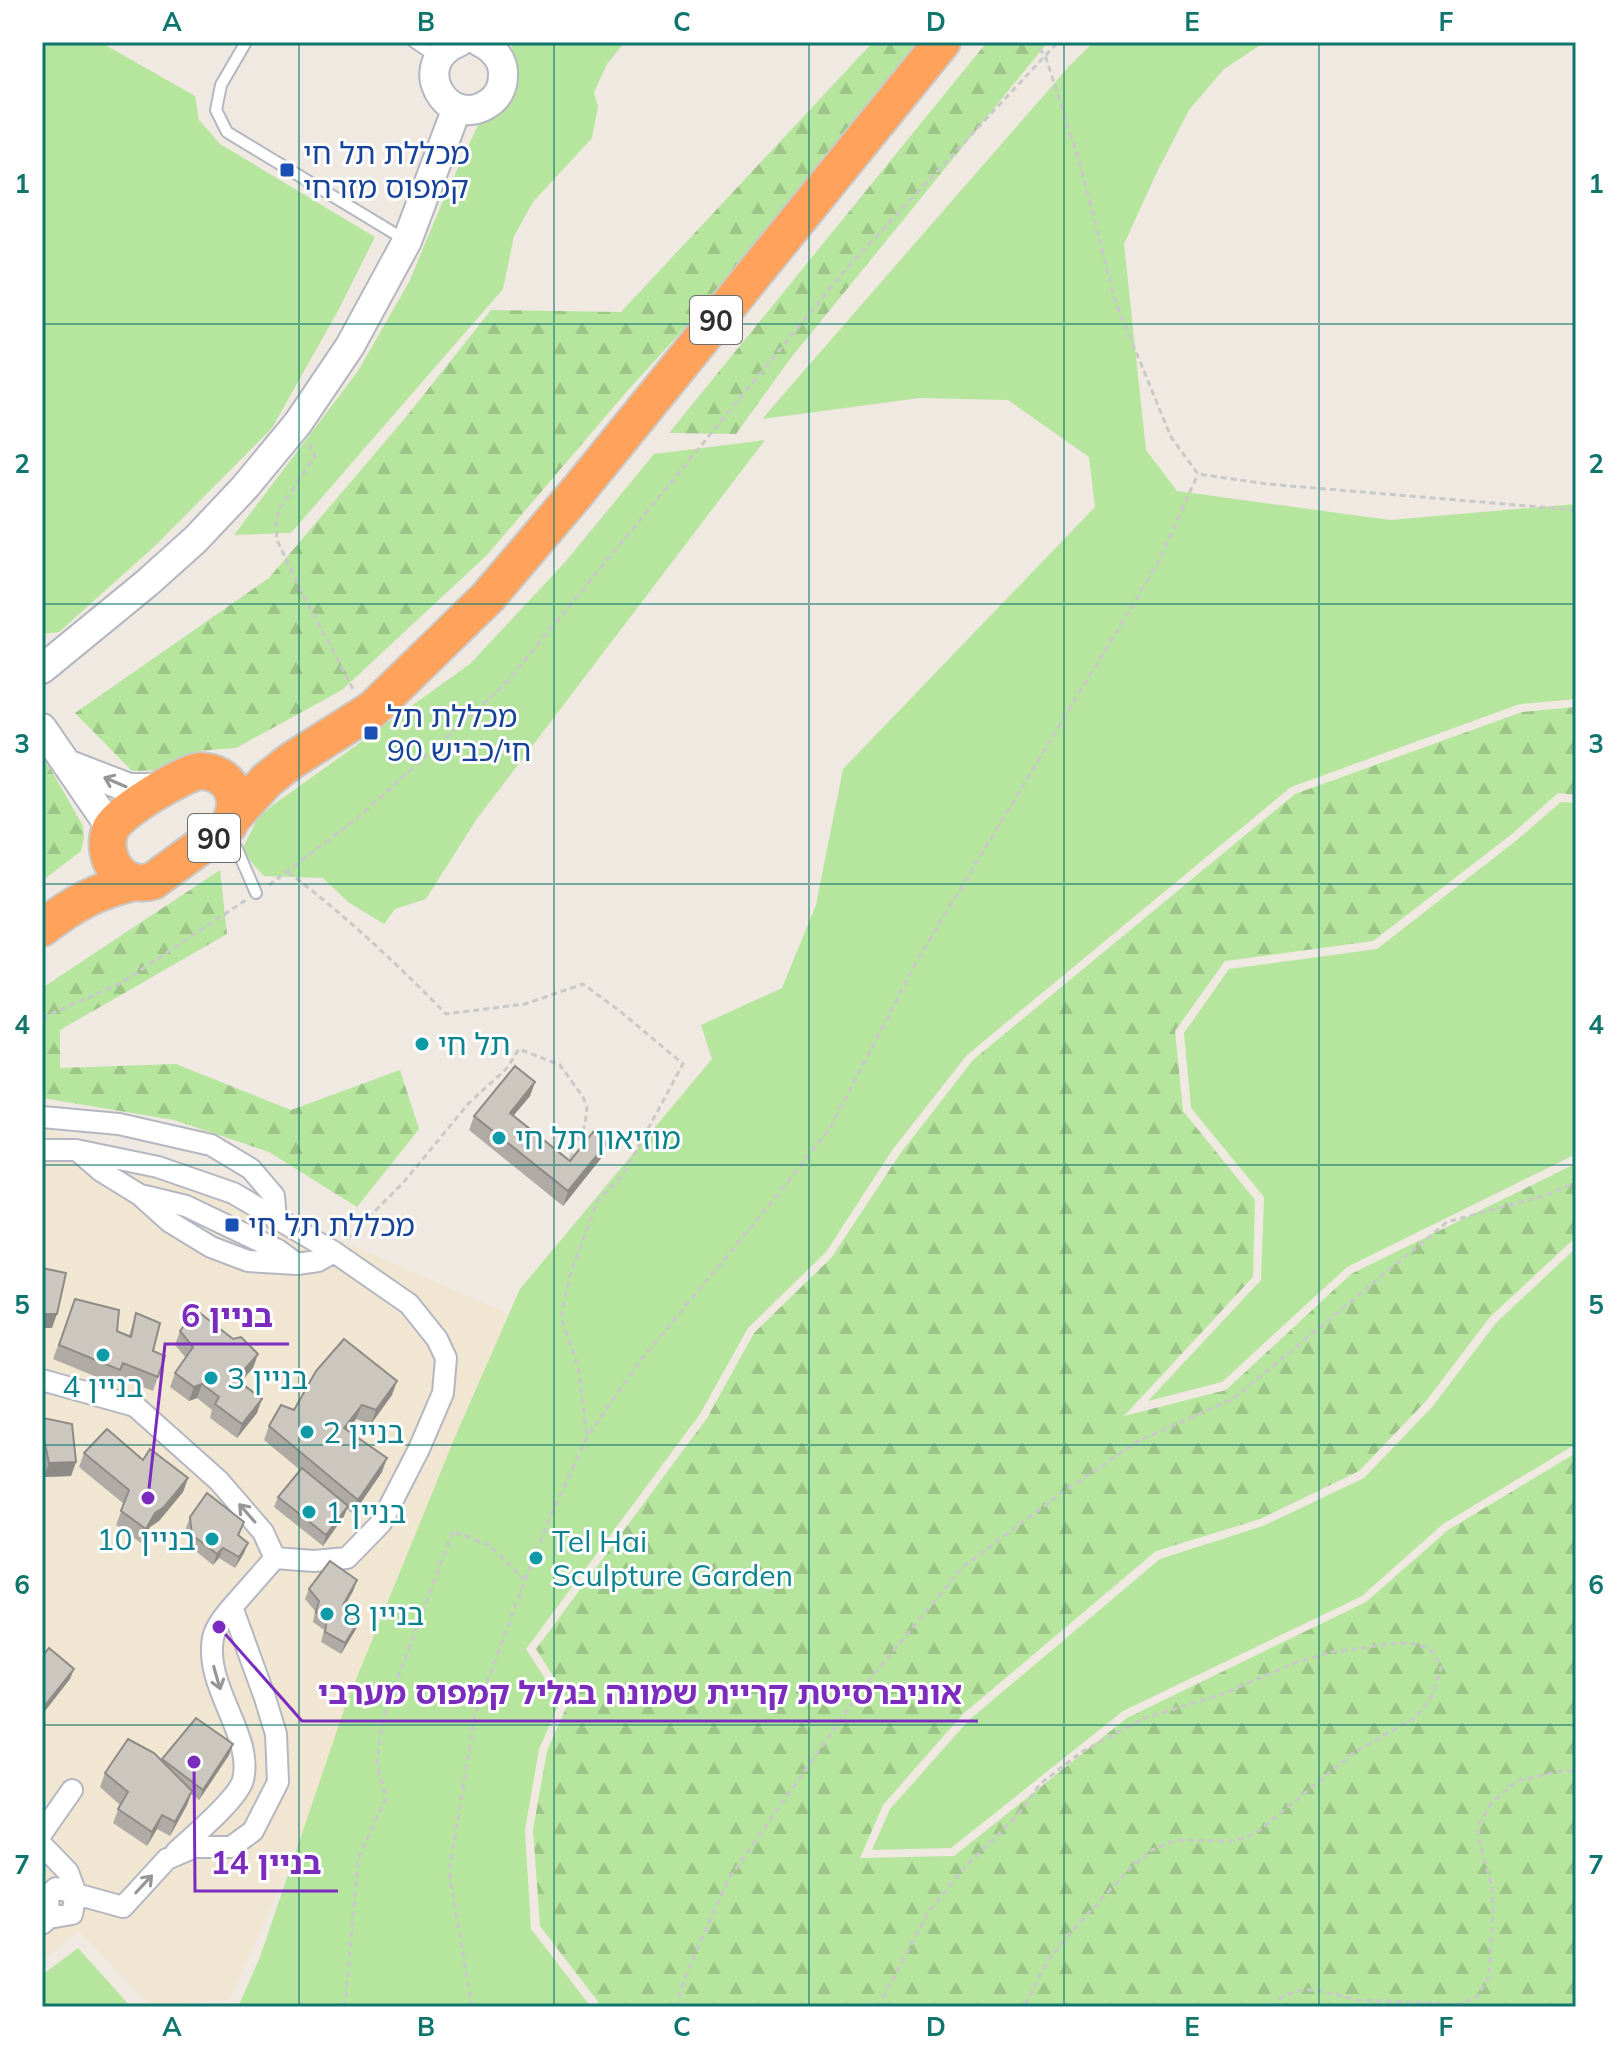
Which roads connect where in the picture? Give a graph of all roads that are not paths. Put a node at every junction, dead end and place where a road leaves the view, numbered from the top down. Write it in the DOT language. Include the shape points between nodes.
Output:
graph roads {
  1 [pos="246,42"];
  2 [pos="414,42"];
  3 [pos="480,42"];
  4 [pos="942,42"];
  5 [pos="448,50"];
  6 [pos="457,108"];
  7 [pos="407,241"];
  8 [pos="488,597"];
  9 [pos="42,669"];
  10 [pos="42,728"];
  11 [pos="67,764"];
  12 [pos="208,771"];
  13 [pos="164,788"];
  14 [pos="231,821"];
  15 [pos="109,836"];
  16 [pos="135,882"];
  17 [pos="256,893"];
  18 [pos="42,910"];
  19 [pos="42,928"];
  20 [pos="42,1117"];
  21 [pos="42,1150"];
  22 [pos="76,1150"];
  23 [pos="276,1220"];
  24 [pos="334,1252"];
  25 [pos="42,1380"];
  26 [pos="275,1558"];
  27 [pos="232,1607"];
  28 [pos="72,1790"];
  29 [pos="42,1833"];
  30 [pos="42,1845"];
  31 [pos="167,1859"];
  32 [pos="76,1894"];
  33 [pos="46,1921"];
  1 -- 7 [label="lane" via="221,85 216,110 227,132"];
  2 -- 5 [label="lane"];
  3 -- 6 [label="street" via="501,61 500,91 477,109"];
  4 -- 8 [label="highway, 90"];
  5 -- 6 [label="street" via="434,67 434,77 441,96"];
  6 -- 7 [label="street"];
  7 -- 9 [label="street" via="350,346 298,423 245,487 147,583"];
  8 -- 12 [label="highway, 90" via="357,698 261,759 245,767"];
  8 -- 14 [label="highway, 90" via="373,709 291,761"];
  10 -- 11 [label="street"];
  13 -- 11 [label="street, one-way" via="129,788"];
  11 -- 15 [label="street" via="104,818"];
  12 -- 13 [label="highway, 90" via="189,774"];
  12 -- 14 [label="highway, 90" via="231,788 236,806"];
  13 -- 15 [label="highway, 90" via="118,820"];
  14 -- 16 [label="highway, 90" via="153,881"];
  14 -- 17 [label="lane"];
  15 -- 16 [label="highway" via="107,852 113,867"];
  15 -- 18 [label="highway, 90" via="95,865"];
  16 -- 19 [label="highway, 90" via="95,893"];
  20 -- 23 [label="street" via="119,1124 211,1145 251,1169 274,1196"];
  21 -- 22 [label="street"];
  22 -- 23 [label="street" via="158,1167 233,1193"];
  22 -- 24 [label="street" via="211,1247 248,1261 297,1264"];
  23 -- 24 [label="street"];
  24 -- 26 [label="street" via="409,1304 437,1339 446,1358 443,1393 381,1523 347,1558"];
  26 -- 25 [label="street, one-way" via="263,1532 219,1481 135,1406"];
  26 -- 27 [label="street"];
  27 -- 31 [label="street, one-way" via="213,1637 213,1670 243,1749 243,1782 219,1813"];
  27 -- 31 [label="street" via="276,1734 278,1782 253,1831 231,1847 195,1847"];
  28 -- 29 [label="street"];
  30 -- 32 [label="street" via="68,1872"];
  32 -- 31 [label="street, one-way" via="123,1907"];
  32 -- 33 [label="street" via="72,1914"];
}
